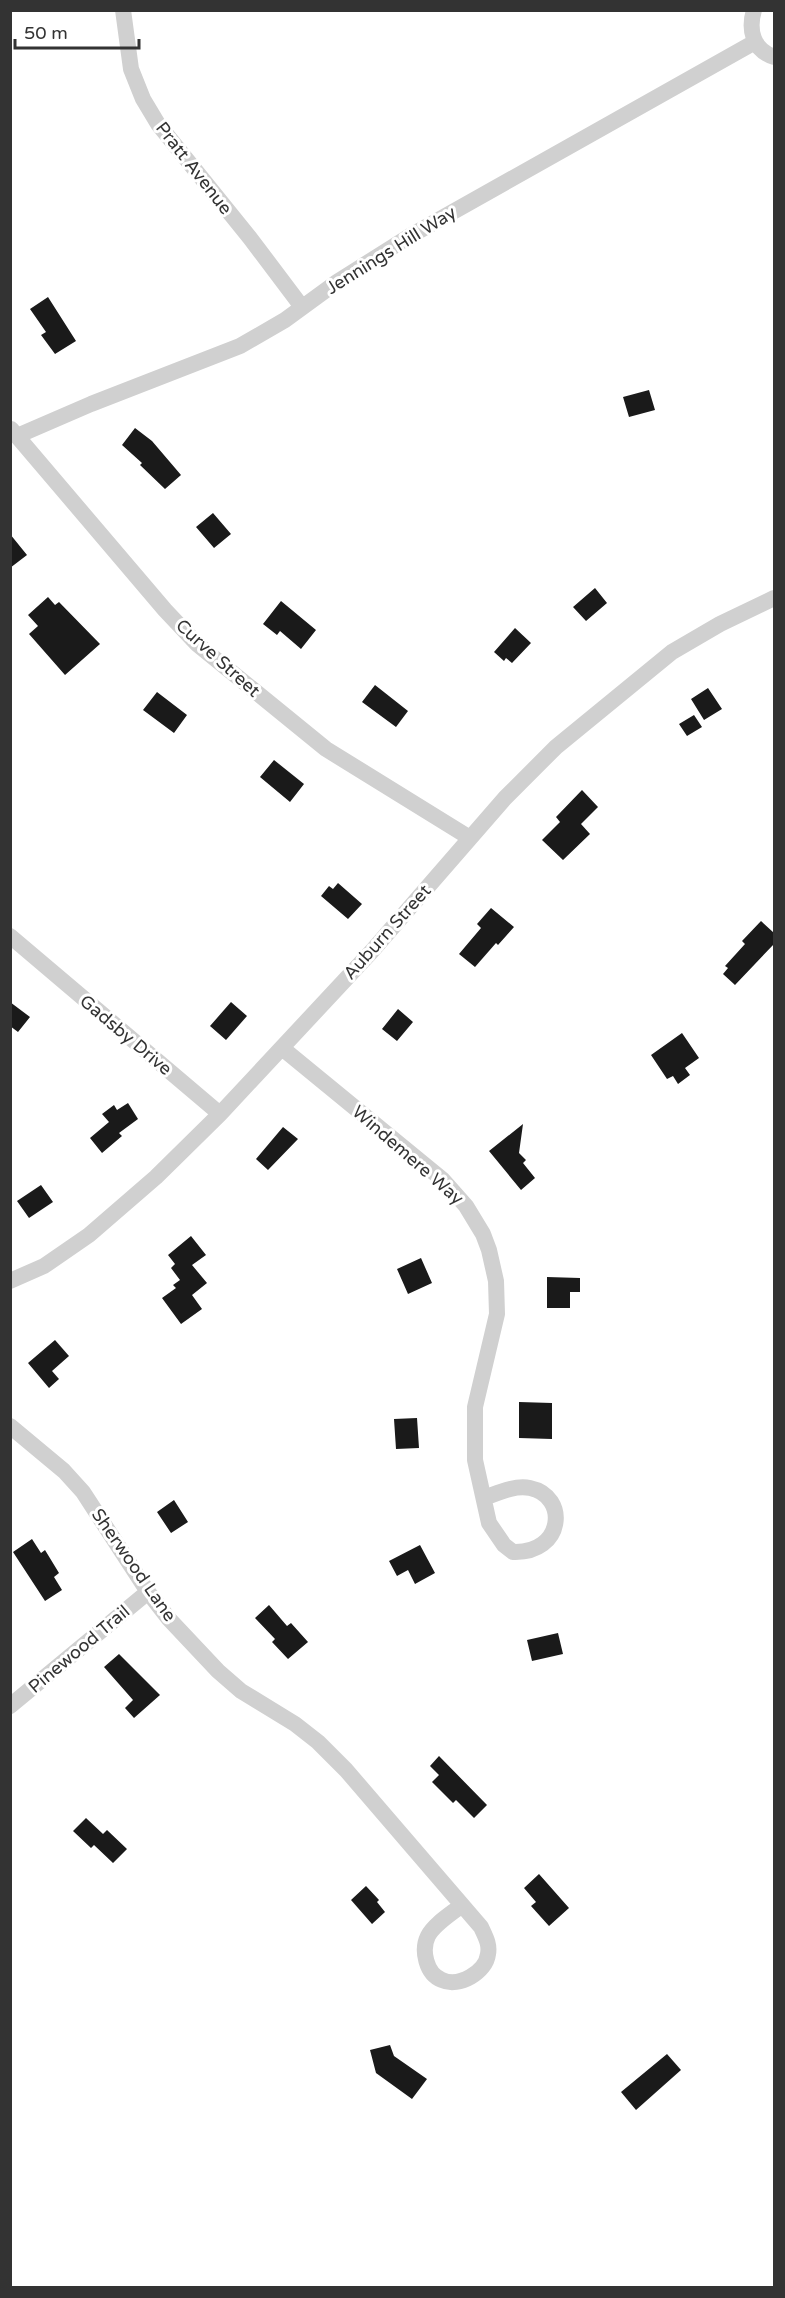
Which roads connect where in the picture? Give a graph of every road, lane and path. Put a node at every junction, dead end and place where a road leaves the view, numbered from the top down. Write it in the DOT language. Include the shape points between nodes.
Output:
graph roads {
  1 [pos="123,10"];
  2 [pos="754,10"];
  3 [pos="755,42"];
  4 [pos="774,57"];
  5 [pos="302,307"];
  6 [pos="14,432"];
  7 [pos="774,598"];
  8 [pos="470,838"];
  9 [pos="10,936"];
  10 [pos="282,1048"];
  11 [pos="220,1114"];
  12 [pos="10,1281"];
  13 [pos="10,1426"];
  14 [pos="484,1498"];
  15 [pos="148,1592"];
  16 [pos="10,1706"];
  17 [pos="462,1905"];
  1 -- 5 [label="street, Pratt Avenue" via="131,69 142,99 174,146"];
  2 -- 3 [label="street" via="751,31"];
  3 -- 4 [label="street"];
  3 -- 5 [label="street, Jennings Hill Way" via="410,236"];
  5 -- 6 [label="street, Jennings Hill Way" via="240,346"];
  6 -- 8 [label="street, Curve Street" via="196,644 326,749"];
  7 -- 8 [label="street, Auburn Street" via="695,637 651,667 556,747"];
  8 -- 10 [label="street, Auburn Street"];
  9 -- 11 [label="street, Gadsby Drive"];
  10 -- 11 [label="street, Auburn Street"];
  10 -- 14 [label="street, Windemere Way" via="442,1180 466,1206 483,1234 494,1266 498,1298 495,1328 475,1407 476,1460"];
  11 -- 12 [label="street, Auburn Street" via="89,1235 52,1262"];
  13 -- 15 [label="street, Sherwood Lane" via="74,1481"];
  14 -- 14 [label="street, Windemere Way" via="489,1523 513,1552 540,1546 555,1529 550,1502 531,1488 511,1488"];
  15 -- 16 [label="street, Pinewood Trail"];
  15 -- 17 [label="street, Sherwood Lane" via="224,1676 318,1742"];
  17 -- 17 [label="street, Sherwood Lane" via="481,1927 489,1952 475,1974 443,1981 426,1962 425,1944 432,1931"];
}
